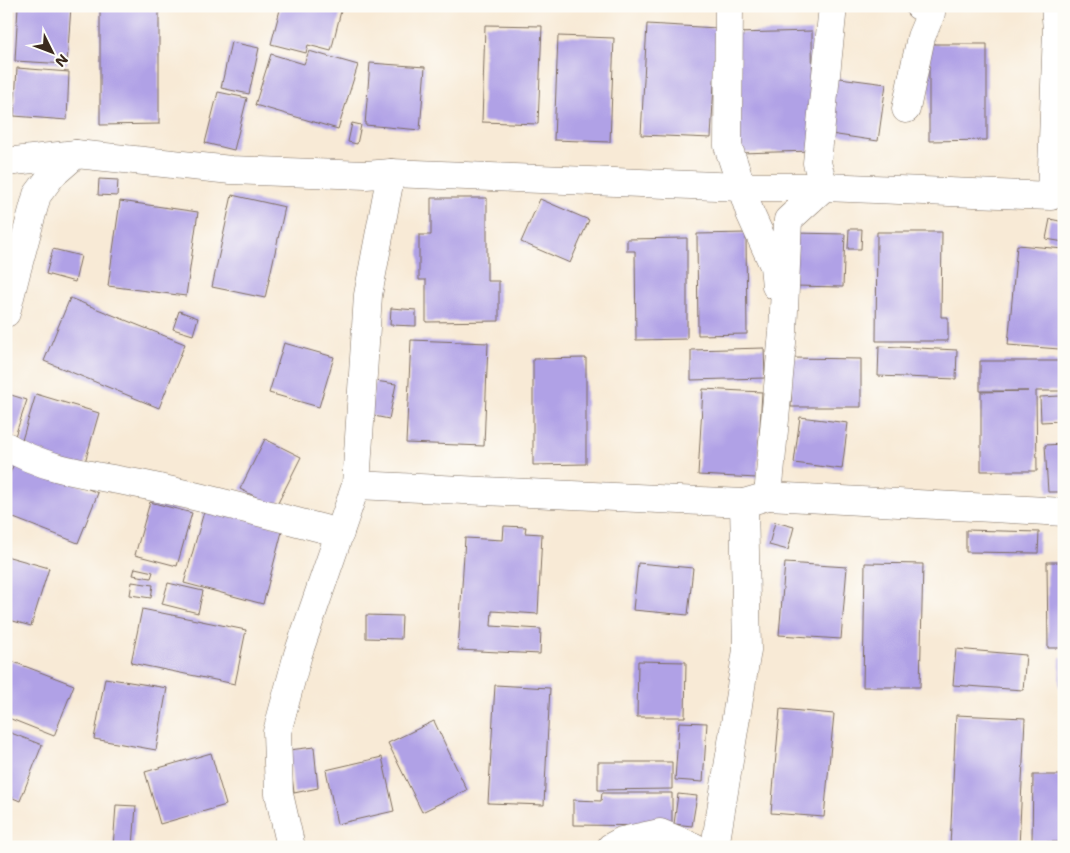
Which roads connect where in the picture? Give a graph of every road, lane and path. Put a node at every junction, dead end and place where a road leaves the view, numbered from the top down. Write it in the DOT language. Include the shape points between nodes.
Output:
graph roads {
  1 [pos="729,6"];
  2 [pos="832,6"];
  3 [pos="919,6"];
  4 [pos="1055,6"];
  5 [pos="906,109"];
  6 [pos="76,154"];
  7 [pos="6,162"];
  8 [pos="391,173"];
  9 [pos="741,187"];
  10 [pos="824,187"];
  11 [pos="1057,197"];
  12 [pos="6,313"];
  13 [pos="782,332"];
  14 [pos="6,446"];
  15 [pos="356,485"];
  16 [pos="756,499"];
  17 [pos="1064,512"];
  18 [pos="340,533"];
  19 [pos="291,847"];
  20 [pos="611,847"];
  21 [pos="694,847"];
  22 [pos="715,847"];
  1 -- 9 [label="street" via="728,146"];
  2 -- 10 [label="street" via="817,163"];
  3 -- 5 [label="street" via="931,13 922,37"];
  4 -- 11 [label="street"];
  6 -- 7 [label="street"];
  6 -- 8 [label="street" via="231,170"];
  6 -- 12 [label="street" via="52,175 37,195"];
  8 -- 9 [label="street"];
  8 -- 15 [label="street" via="368,295"];
  9 -- 10 [label="street"];
  9 -- 13 [label="street" via="774,266"];
  10 -- 11 [label="street"];
  10 -- 13 [label="street" via="788,220"];
  13 -- 16 [label="street"];
  14 -- 18 [label="street" via="21,455 65,470 162,488"];
  15 -- 16 [label="street"];
  15 -- 18 [label="street"];
  16 -- 17 [label="street"];
  16 -- 22 [label="street" via="747,650"];
  18 -- 19 [label="street" via="298,654 277,732 279,794"];
  20 -- 21 [label="street" via="622,841 660,833"];
}
